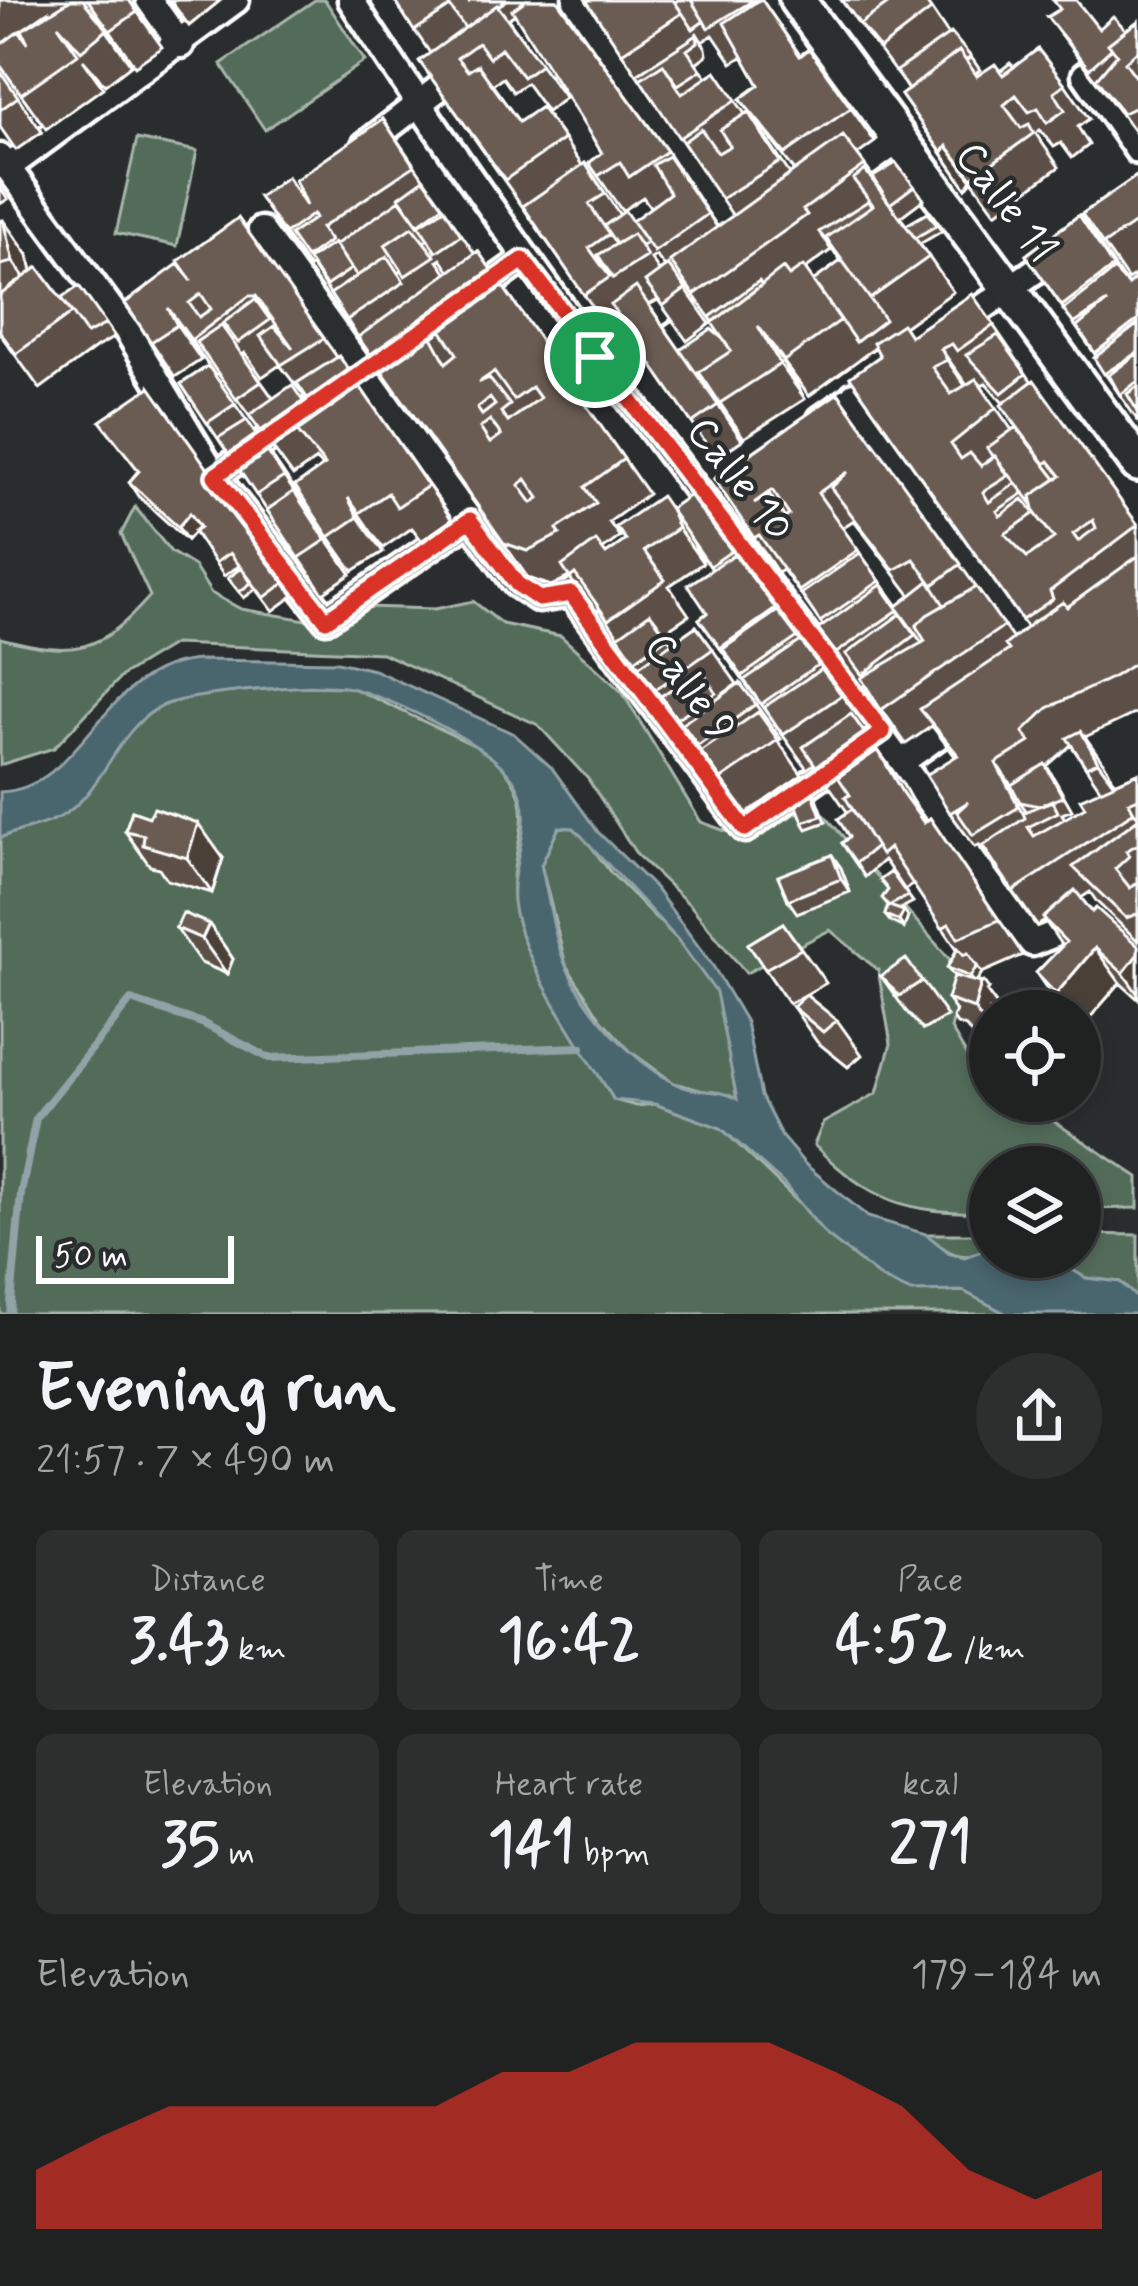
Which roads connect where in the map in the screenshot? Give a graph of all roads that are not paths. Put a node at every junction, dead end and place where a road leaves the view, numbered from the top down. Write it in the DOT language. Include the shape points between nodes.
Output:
graph roads {
  1 [pos="149,0"];
  2 [pos="236,0"];
  3 [pos="351,0"];
  4 [pos="576,0"];
  5 [pos="796,0"];
  6 [pos="181,45"];
  7 [pos="488,51"];
  8 [pos="1085,74"];
  9 [pos="417,103"];
  10 [pos="900,140"];
  11 [pos="1138,151"];
  12 [pos="347,159"];
  13 [pos="4,162"];
  14 [pos="824,194"];
  15 [pos="260,230"];
  16 [pos="1084,236"];
  17 [pos="523,260"];
  18 [pos="1013,288"];
  19 [pos="445,316"];
  20 [pos="595,357"];
  21 [pos="377,365"];
  22 [pos="854,395"];
  23 [pos="798,434"];
  24 [pos="1138,464"];
  25 [pos="215,476"];
  26 [pos="470,520"];
  27 [pos="628,553"];
  28 [pos="571,594"];
  29 [pos="1044,660"];
  30 [pos="991,698"];
  31 [pos="883,732"];
  32 [pos="903,761"];
  33 [pos="1100,925"];
  1 -- 6 [label="street"];
  2 -- 6 [label="street"];
  3 -- 9 [label="street, Calle 10"];
  4 -- 20 [label="street" via="758,241"];
  5 -- 10 [label="street, Calle 11"];
  6 -- 13 [label="street"];
  7 -- 9 [label="street"];
  8 -- 11 [label="street"];
  9 -- 12 [label="street"];
  9 -- 17 [label="street, Calle 10"];
  10 -- 14 [label="street"];
  10 -- 18 [label="street, Calle 11"];
  13 -- 25 [label="street" via="137,325"];
  15 -- 21 [label="street"];
  16 -- 18 [label="street"];
  17 -- 19 [label="street"];
  17 -- 20 [label="street, Calle 10"];
  18 -- 22 [label="street"];
  18 -- 24 [label="street, Calle 11"];
  20 -- 31 [label="street, Calle 10"];
  21 -- 25 [label="street"];
  21 -- 26 [label="street"];
  22 -- 23 [label="street"];
  22 -- 29 [label="street"];
  25 -- 26 [label="street" via="326,620"];
  26 -- 28 [label="street" via="517,584 539,599"];
  27 -- 28 [label="street"];
  28 -- 31 [label="street, Calle 9" via="745,829"];
  30 -- 32 [label="street"];
  31 -- 32 [label="street, Calle 10"];
  32 -- 33 [label="street, Calle 10" via="1032,943"];
}
